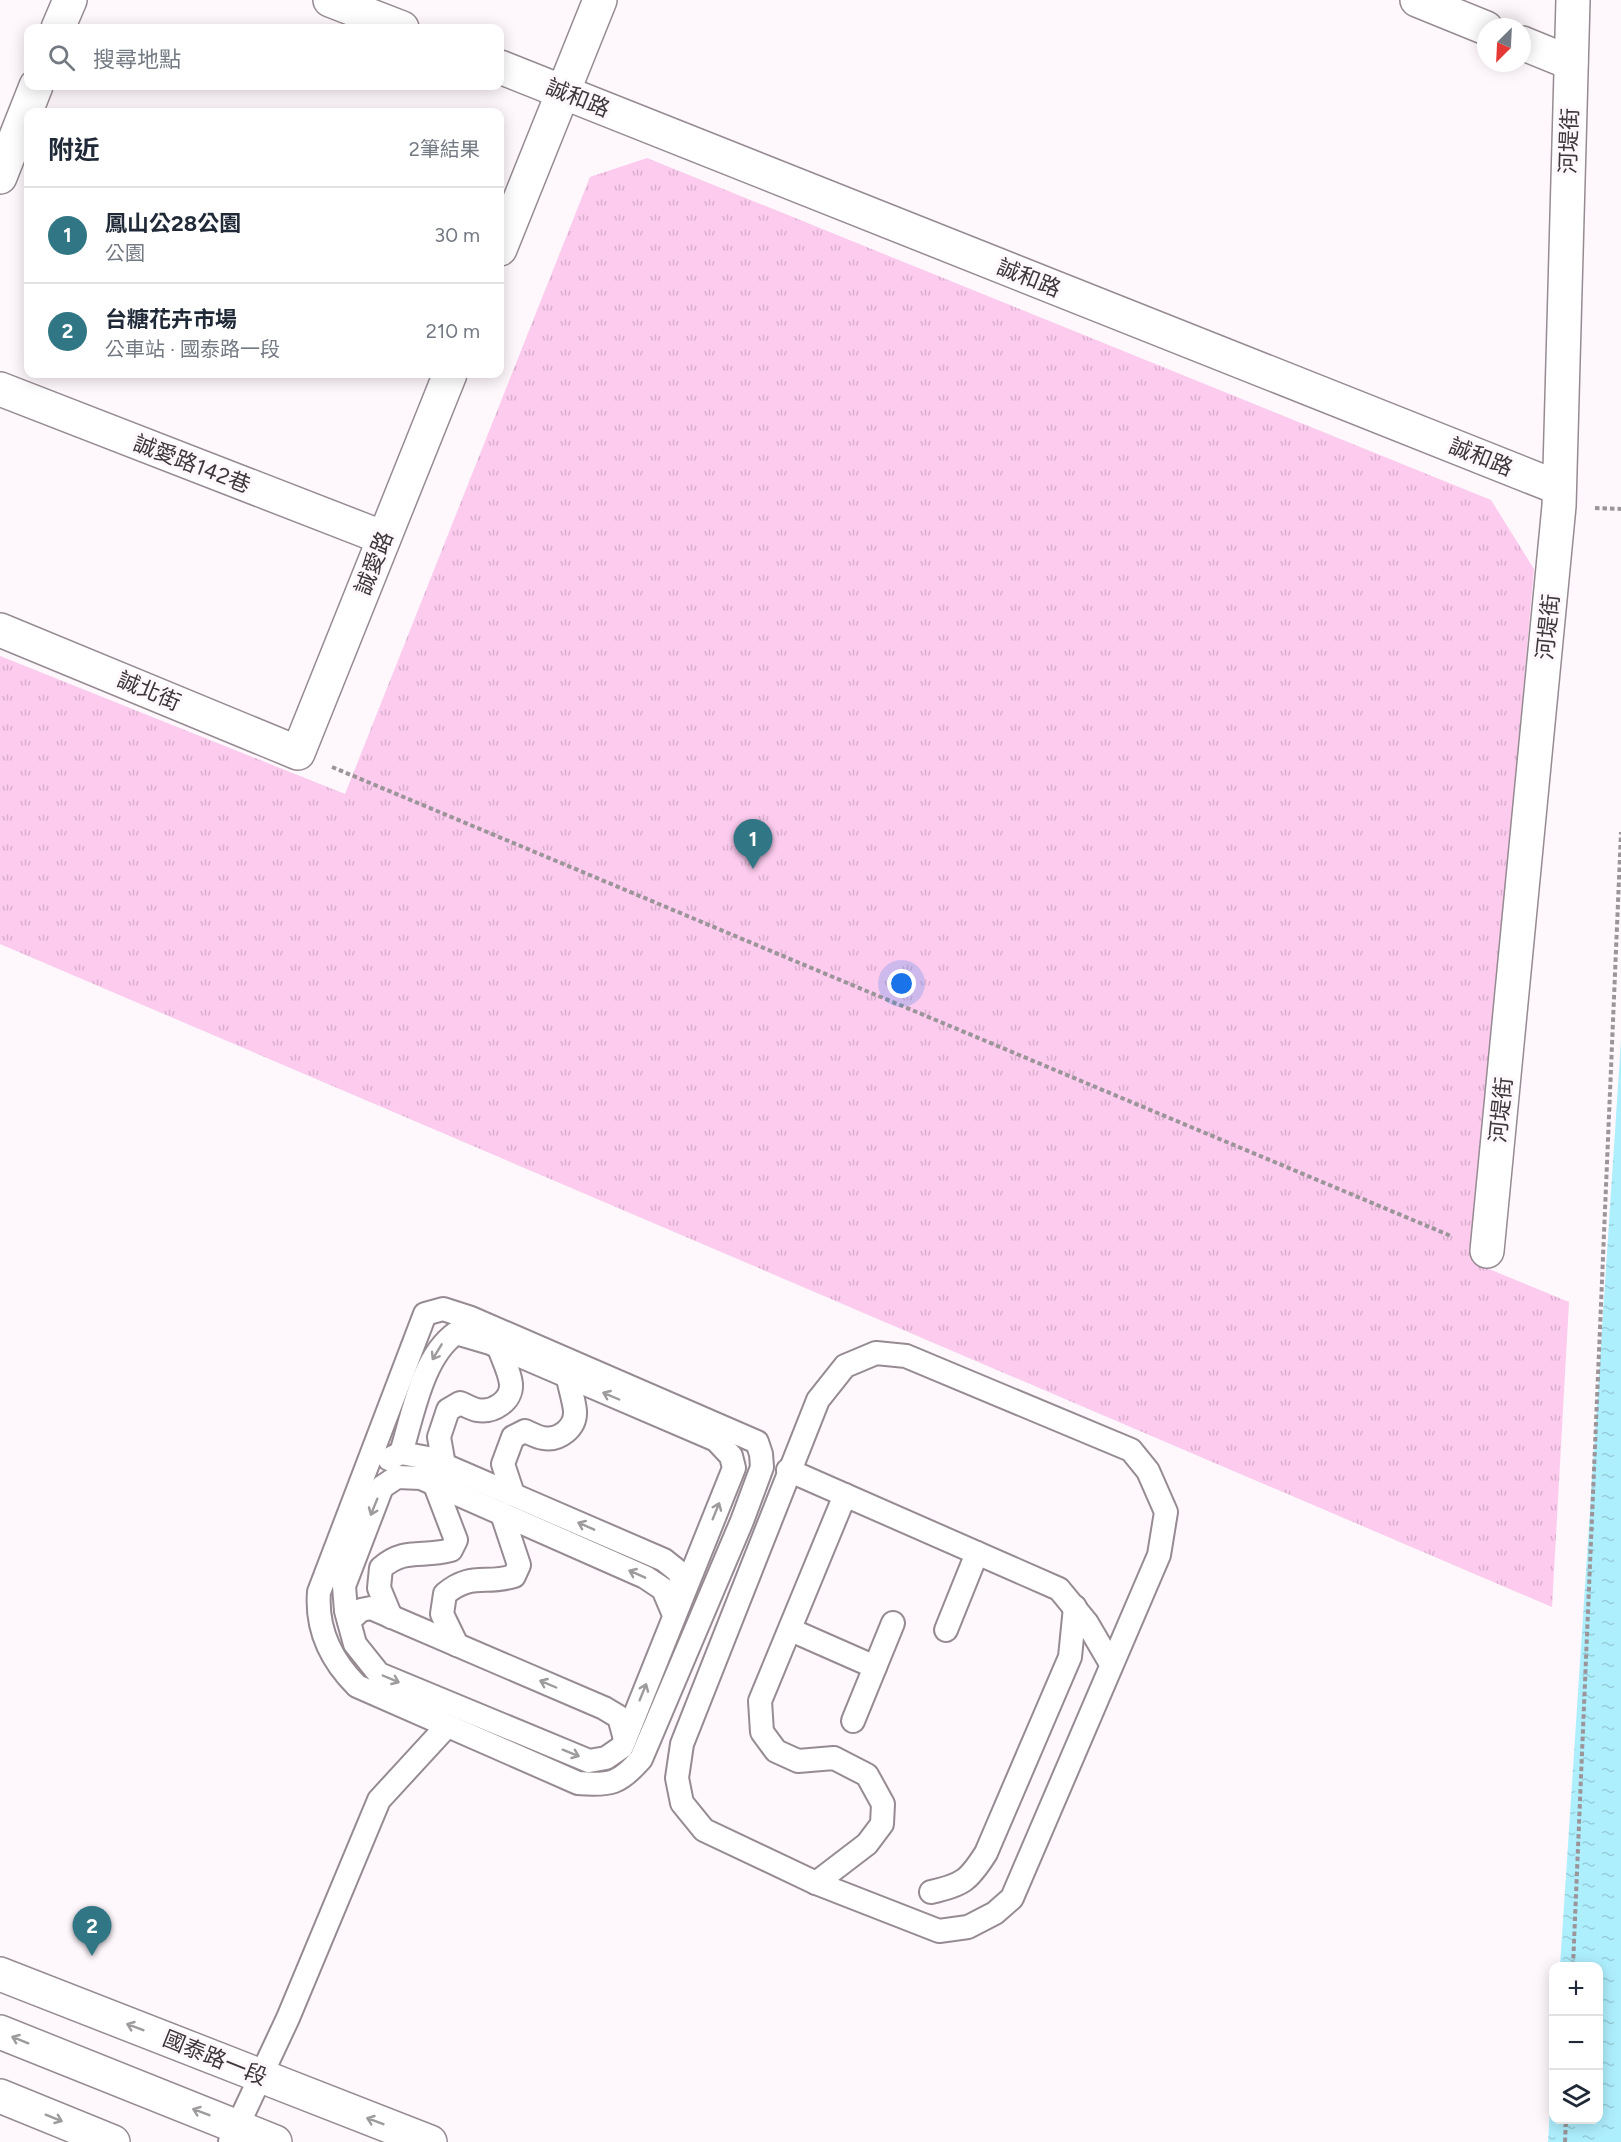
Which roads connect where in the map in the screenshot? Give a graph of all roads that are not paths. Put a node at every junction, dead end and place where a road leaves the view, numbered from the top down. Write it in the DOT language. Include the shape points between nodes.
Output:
graph roads {
  1 [pos="70,0"];
  2 [pos="330,0"];
  3 [pos="600,0"];
  4 [pos="1417,0"];
  5 [pos="1573,0"];
  6 [pos="60,24"];
  7 [pos="392,24"];
  8 [pos="1477,24"];
  9 [pos="1531,47"];
  10 [pos="1571,63"];
  11 [pos="504,70"];
  12 [pos="34,90"];
  13 [pos="562,92"];
  14 [pos="27,108"];
  15 [pos="24,116"];
  16 [pos="0,177"];
  17 [pos="504,239"];
  18 [pos="448,378"];
  19 [pos="0,389"];
  20 [pos="1559,488"];
  21 [pos="384,538"];
  22 [pos="0,630"];
  23 [pos="298,753"];
  24 [pos="1487,1251"];
  25 [pos="499,1348"];
  26 [pos="568,1378"];
  27 [pos="401,1453"];
  28 [pos="367,1470"];
  29 [pos="788,1470"];
  30 [pos="440,1475"];
  31 [pos="513,1494"];
  32 [pos="845,1495"];
  33 [pos="502,1514"];
  34 [pos="977,1553"];
  35 [pos="344,1586"];
  36 [pos="684,1589"];
  37 [pos="1075,1607"];
  38 [pos="674,1615"];
  39 [pos="391,1617"];
  40 [pos="349,1622"];
  41 [pos="893,1623"];
  42 [pos="696,1624"];
  43 [pos="791,1630"];
  44 [pos="946,1630"];
  45 [pos="726,1636"];
  46 [pos="355,1644"];
  47 [pos="457,1645"];
  48 [pos="329,1649"];
  49 [pos="1111,1664"];
  50 [pos="875,1667"];
  51 [pos="357,1686"];
  52 [pos="853,1721"];
  53 [pos="447,1726"];
  54 [pos="625,1739"];
  55 [pos="816,1883"];
  56 [pos="931,1892"];
  57 [pos="0,1974"];
  58 [pos="0,2032"];
  59 [pos="258,2077"];
  60 [pos="0,2096"];
  61 [pos="233,2134"];
  62 [pos="113,2142"];
  63 [pos="275,2142"];
  64 [pos="430,2142"];
  1 -- 6 [label="street"];
  2 -- 7 [label="street"];
  3 -- 13 [label="street"];
  4 -- 8 [label="street"];
  5 -- 10 [label="street, 河堤街"];
  9 -- 10 [label="street"];
  10 -- 20 [label="street, 河堤街"];
  11 -- 13 [label="street, 誠和路"];
  12 -- 14 [label="street"];
  13 -- 17 [label="street"];
  13 -- 20 [label="street, 誠和路"];
  15 -- 16 [label="street"];
  18 -- 21 [label="street, 誠愛路"];
  19 -- 21 [label="street, 誠愛路142巷"];
  20 -- 24 [label="street, 河堤街"];
  21 -- 23 [label="street, 誠愛路"];
  22 -- 23 [label="street, 誠北街"];
  25 -- 26 [label="lane"];
  25 -- 27 [label="lane, one-way" via="456,1333 442,1343 430,1363"];
  25 -- 30 [label="lane" via="511,1385 508,1397 499,1406 486,1410 460,1403 448,1410 439,1437"];
  26 -- 31 [label="lane" via="575,1413 573,1425 551,1438 525,1431 513,1437 503,1464"];
  36 -- 26 [label="lane, one-way" via="734,1468 731,1456 716,1440"];
  27 -- 28 [label="lane"];
  27 -- 30 [label="lane" via="428,1458"];
  28 -- 42 [label="lane" via="425,1314 443,1309 728,1428 757,1442 762,1467"];
  28 -- 48 [label="lane" via="319,1592 317,1614"];
  29 -- 32 [label="lane"];
  29 -- 45 [label="lane"];
  29 -- 49 [label="lane" via="818,1400 845,1366 876,1353 906,1356 1131,1450 1148,1471 1166,1512 1160,1555"];
  30 -- 31 [label="lane"];
  30 -- 33 [label="lane"];
  30 -- 35 [label="lane, one-way" via="397,1477 382,1487"];
  30 -- 39 [label="lane" via="456,1540 451,1550 433,1555 395,1556 381,1568 379,1588"];
  36 -- 31 [label="lane, one-way" via="679,1572 664,1560"];
  32 -- 34 [label="lane"];
  32 -- 43 [label="lane"];
  38 -- 33 [label="lane, one-way" via="663,1589 645,1577"];
  33 -- 47 [label="lane" via="519,1565 514,1576 497,1581 459,1582 445,1594 442,1614"];
  34 -- 37 [label="lane" via="1059,1589"];
  34 -- 44 [label="lane"];
  35 -- 40 [label="lane"];
  35 -- 48 [label="lane"];
  36 -- 38 [label="lane"];
  37 -- 49 [label="lane"];
  37 -- 56 [label="lane" via="1070,1657 986,1853 970,1878"];
  54 -- 38 [label="lane, one-way"];
  39 -- 40 [label="lane" via="371,1608 361,1610"];
  39 -- 47 [label="lane"];
  40 -- 46 [label="lane"];
  41 -- 50 [label="lane"];
  42 -- 45 [label="lane"];
  42 -- 53 [label="lane" via="641,1759 624,1779 601,1785 578,1783"];
  43 -- 50 [label="lane"];
  43 -- 55 [label="lane" via="760,1701 762,1732 776,1751 798,1761 834,1758 867,1775 883,1804 882,1824 867,1844"];
  45 -- 55 [label="lane" via="682,1744 677,1778 682,1803 704,1830"];
  46 -- 51 [label="lane"];
  46 -- 54 [label="lane, one-way" via="380,1674 589,1761 606,1758 622,1747"];
  54 -- 47 [label="lane, one-way" via="619,1717 604,1708"];
  48 -- 51 [label="lane"];
  49 -- 55 [label="lane" via="1012,1898 995,1913 968,1927 939,1931"];
  50 -- 52 [label="lane"];
  51 -- 53 [label="lane"];
  53 -- 59 [label="lane" via="380,1800 288,2018"];
  59 -- 57 [label="street, 國泰路一段, one-way"];
  61 -- 58 [label="street, one-way"];
  59 -- 61 [label="lane"];
  64 -- 59 [label="street, 國泰路一段, one-way"];
  60 -- 62 [label="street, one-way"];
  61 -- 63 [label="street"];
}
